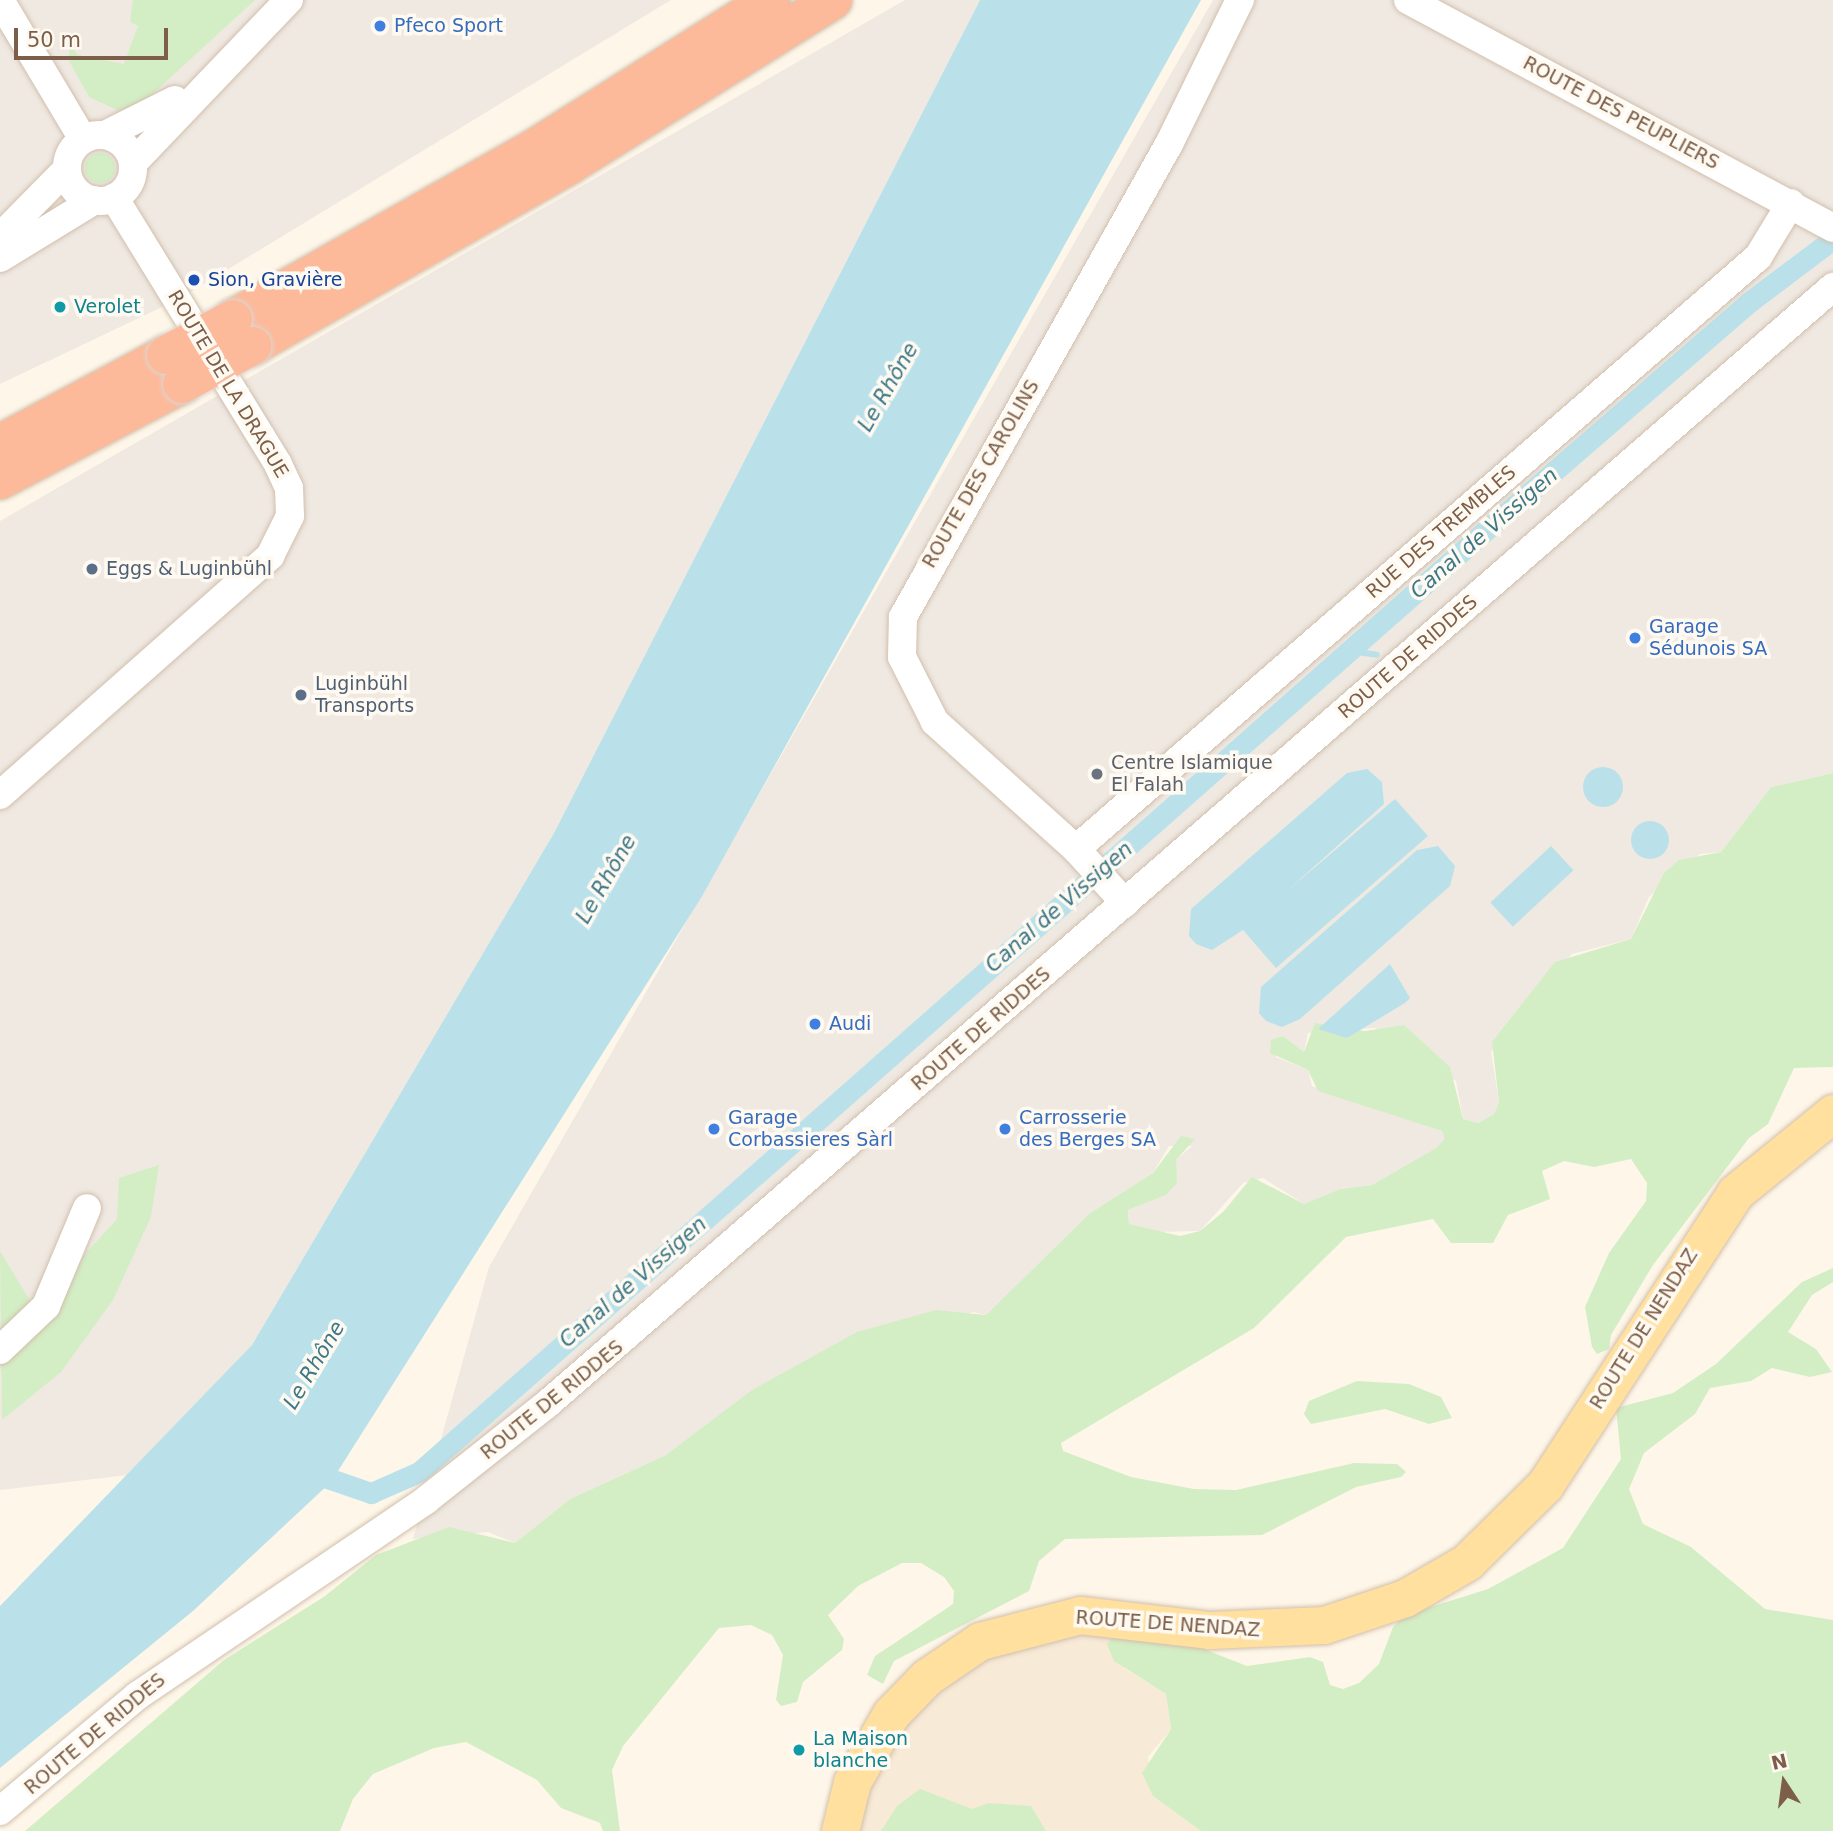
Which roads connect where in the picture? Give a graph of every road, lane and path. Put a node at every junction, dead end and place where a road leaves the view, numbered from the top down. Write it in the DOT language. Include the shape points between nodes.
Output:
graph roads {
  1 [pos="0,0"];
  2 [pos="289,0"];
  3 [pos="770,0"];
  4 [pos="834,0"];
  5 [pos="1240,0"];
  6 [pos="1408,0"];
  7 [pos="238,50"];
  8 [pos="94,137"];
  9 [pos="133,163"];
  10 [pos="67,169"];
  11 [pos="105,199"];
  12 [pos="1791,203"];
  13 [pos="1828,224"];
  14 [pos="0,237"];
  15 [pos="0,258"];
  16 [pos="1833,287"];
  17 [pos="242,333"];
  18 [pos="174,370"];
  19 [pos="0,444"];
  20 [pos="0,480"];
  21 [pos="0,795"];
  22 [pos="1076,849"];
  23 [pos="1125,903"];
  24 [pos="1833,1113"];
  25 [pos="87,1208"];
  26 [pos="0,1350"];
  27 [pos="0,1811"];
  28 [pos="840,1831"];
  1 -- 8 [label="street"];
  2 -- 7 [label="street"];
  3 -- 17 [label="highway"];
  4 -- 17 [label="highway" via="569,165"];
  5 -- 22 [label="street, ROUTE DES CAROLINS" via="1169,144 903,617 902,657 935,722"];
  6 -- 12 [label="street, ROUTE DES PEUPLIERS"];
  7 -- 8 [label="street" via="148,118"];
  7 -- 9 [label="street"];
  8 -- 9 [label="street" via="126,146"];
  8 -- 10 [label="street" via="71,151"];
  9 -- 11 [label="street" via="128,186"];
  10 -- 11 [label="street" via="75,190"];
  10 -- 14 [label="street"];
  11 -- 15 [label="street"];
  11 -- 21 [label="street, ROUTE DE LA DRAGUE" via="284,476 289,523 260,565"];
  12 -- 13 [label="street, ROUTE DES PEUPLIERS"];
  12 -- 22 [label="street, RUE DES TREMBLES" via="1758,257"];
  16 -- 23 [label="street, ROUTE DE RIDDES"];
  17 -- 18 [label="highway, bridge"];
  18 -- 19 [label="highway"];
  18 -- 20 [label="highway"];
  22 -- 23 [label="street, ROUTE DES CAROLINS"];
  23 -- 27 [label="street, ROUTE DE RIDDES" via="527,1421 426,1500 167,1674"];
  24 -- 28 [label="main road, ROUTE DE NENDAZ" via="1735,1193 1545,1485 1467,1562 1405,1598 1324,1625 1210,1630 1080,1615 980,1641 927,1677 891,1714 852,1782"];
  25 -- 26 [label="street" via="46,1306"];
}
